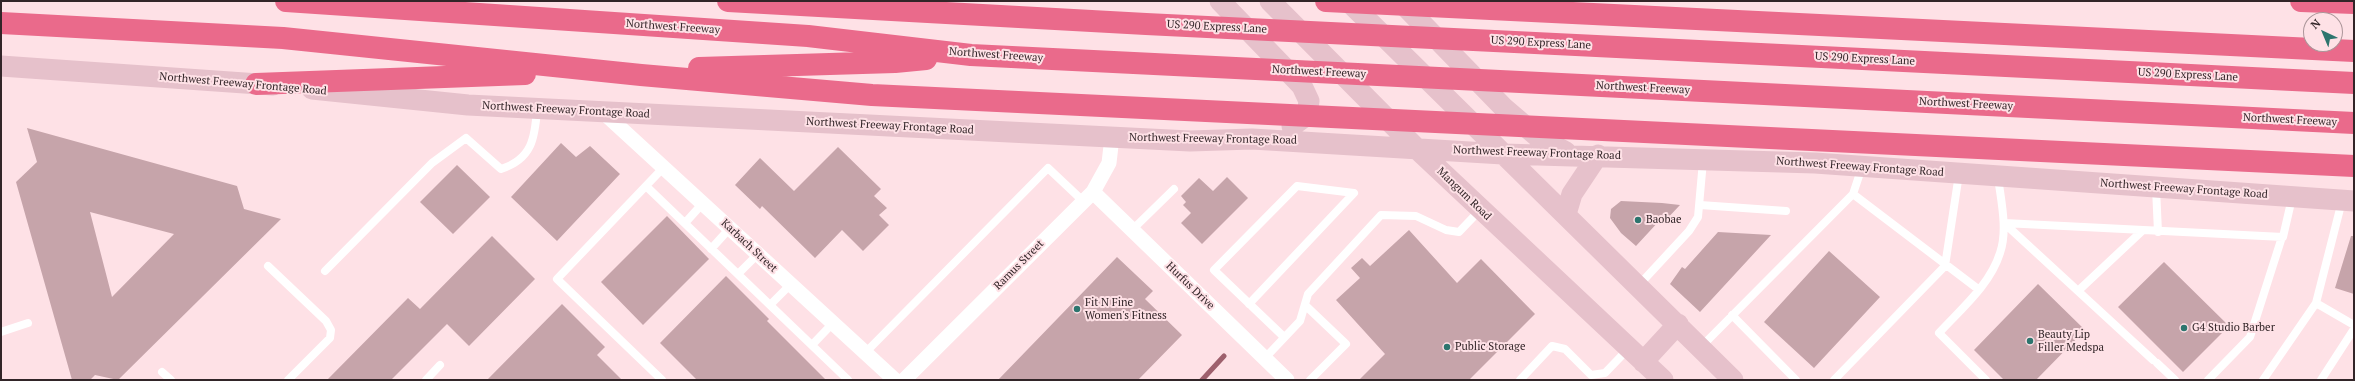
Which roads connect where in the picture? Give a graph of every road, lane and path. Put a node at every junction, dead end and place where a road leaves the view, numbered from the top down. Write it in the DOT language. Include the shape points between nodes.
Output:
graph roads {
  1 [pos="286,1"];
  2 [pos="728,1"];
  3 [pos="1220,1"];
  4 [pos="1270,1"];
  5 [pos="1326,1"];
  6 [pos="1348,1"];
  7 [pos="1400,1"];
  8 [pos="2302,1"];
  9 [pos="2354,3"];
  10 [pos="1,23"];
  11 [pos="2354,51"];
  12 [pos="971,55"];
  13 [pos="1,66"];
  14 [pos="2354,83"];
  15 [pos="256,84"];
  16 [pos="537,108"];
  17 [pos="603,112"];
  18 [pos="2354,123"];
  19 [pos="1112,137"];
  20 [pos="1252,139"];
  21 [pos="1416,148"];
  22 [pos="1503,154"];
  23 [pos="1570,154"];
  24 [pos="1598,155"];
  25 [pos="1703,159"];
  26 [pos="2354,166"];
  27 [pos="664,167"];
  28 [pos="1862,167"];
  29 [pos="1959,173"];
  30 [pos="1998,176"];
  31 [pos="646,186"];
  32 [pos="2156,188"];
  33 [pos="1174,189"];
  34 [pos="1853,194"];
  35 [pos="1088,196"];
  36 [pos="2293,197"];
  37 [pos="2348,201"];
  38 [pos="704,203"];
  39 [pos="1700,205"];
  40 [pos="1480,210"];
  41 [pos="1786,212"];
  42 [pos="1566,214"];
  43 [pos="685,223"];
  44 [pos="2004,223"];
  45 [pos="730,228"];
  46 [pos="1132,230"];
  47 [pos="2142,231"];
  48 [pos="2158,232"];
  49 [pos="2282,237"];
  50 [pos="711,248"];
  51 [pos="758,254"];
  52 [pos="268,266"];
  53 [pos="1946,266"];
  54 [pos="325,271"];
  55 [pos="738,274"];
  56 [pos="791,284"];
  57 [pos="1639,285"];
  58 [pos="1978,289"];
  59 [pos="2078,291"];
  60 [pos="2316,303"];
  61 [pos="1249,304"];
  62 [pos="770,305"];
  63 [pos="1305,305"];
  64 [pos="1732,315"];
  65 [pos="28,323"];
  66 [pos="833,323"];
  67 [pos="1678,324"];
  68 [pos="2354,325"];
  69 [pos="2354,329"];
  70 [pos="1,332"];
  71 [pos="1284,338"];
  72 [pos="812,345"];
  73 [pos="1701,347"];
  74 [pos="865,353"];
  75 [pos="1636,355"];
  76 [pos="1264,358"];
  77 [pos="440,365"];
  78 [pos="162,372"];
  79 [pos="171,380"];
  80 [pos="288,380"];
  81 [pos="426,380"];
  82 [pos="662,380"];
  83 [pos="848,380"];
  84 [pos="895,380"];
  85 [pos="904,380"];
  86 [pos="1287,380"];
  87 [pos="1310,380"];
  88 [pos="1520,380"];
  89 [pos="1663,380"];
  90 [pos="1733,380"];
  91 [pos="1796,380"];
  92 [pos="1834,380"];
  93 [pos="1986,380"];
  94 [pos="2175,380"];
  95 [pos="2208,380"];
  96 [pos="2263,380"];
  97 [pos="2321,380"];
  1 -- 12 [label="highway, Northwest Freeway" via="808,36"];
  2 -- 14 [label="highway, US 290 Express Lane"];
  3 -- 20 [label="main road" via="1302,86 1309,101 1307,115 1298,123"];
  4 -- 21 [label="main road, Mangum Road"];
  5 -- 11 [label="highway"];
  6 -- 22 [label="main road"];
  7 -- 23 [label="main road" via="1504,108 1538,137"];
  8 -- 9 [label="highway"];
  10 -- 26 [label="highway" via="283,38 641,75 872,95"];
  12 -- 15 [label="highway" via="895,62"];
  12 -- 18 [label="highway, Northwest Freeway"];
  13 -- 15 [label="main road, Northwest Freeway Frontage Road"];
  15 -- 16 [label="main road, Northwest Freeway Frontage Road" via="468,105"];
  16 -- 17 [label="main road, Northwest Freeway Frontage Road"];
  16 -- 54 [label="lane" via="533,140 521,160 501,169 466,138 432,163"];
  17 -- 19 [label="main road, Northwest Freeway Frontage Road"];
  17 -- 27 [label="street, Karbach Street"];
  19 -- 20 [label="main road, Northwest Freeway Frontage Road" via="1190,141"];
  19 -- 35 [label="street, Ramus Street" via="1109,163"];
  20 -- 21 [label="main road, Northwest Freeway Frontage Road"];
  21 -- 22 [label="main road, Northwest Freeway Frontage Road"];
  21 -- 40 [label="main road, Mangum Road"];
  22 -- 23 [label="main road, Northwest Freeway Frontage Road"];
  22 -- 42 [label="main road"];
  23 -- 24 [label="main road, Northwest Freeway Frontage Road"];
  24 -- 25 [label="main road, Northwest Freeway Frontage Road"];
  24 -- 42 [label="main road" via="1572,194"];
  25 -- 28 [label="main road, Northwest Freeway Frontage Road"];
  25 -- 39 [label="lane"];
  27 -- 31 [label="lane"];
  27 -- 38 [label="street, Karbach Street"];
  28 -- 29 [label="main road, Northwest Freeway Frontage Road"];
  28 -- 34 [label="lane"];
  29 -- 30 [label="main road, Northwest Freeway Frontage Road"];
  29 -- 53 [label="lane"];
  30 -- 32 [label="main road, Northwest Freeway Frontage Road"];
  30 -- 44 [label="lane"];
  31 -- 43 [label="lane"];
  31 -- 82 [label="lane" via="557,279"];
  32 -- 36 [label="main road, Northwest Freeway Frontage Road"];
  32 -- 48 [label="lane"];
  33 -- 46 [label="lane"];
  34 -- 53 [label="lane"];
  34 -- 64 [label="lane"];
  35 -- 46 [label="street, Hurfus Drive"];
  35 -- 74 [label="lane" via="1048,168"];
  35 -- 85 [label="street, Ramus Street"];
  36 -- 37 [label="main road, Northwest Freeway Frontage Road"];
  36 -- 49 [label="lane"];
  37 -- 60 [label="lane"];
  38 -- 43 [label="lane"];
  38 -- 45 [label="street, Karbach Street"];
  39 -- 41 [label="lane"];
  39 -- 57 [label="lane" via="1698,217 1689,231"];
  40 -- 63 [label="lane" via="1459,232 1446,230 1416,216 1381,215 1308,294"];
  40 -- 75 [label="main road, Mangum Road"];
  42 -- 57 [label="main road"];
  43 -- 50 [label="lane"];
  44 -- 47 [label="lane"];
  44 -- 58 [label="lane" via="2001,252 1990,277"];
  44 -- 59 [label="lane"];
  45 -- 50 [label="lane"];
  45 -- 51 [label="street, Karbach Street"];
  46 -- 76 [label="street, Hurfus Drive"];
  47 -- 48 [label="lane"];
  47 -- 59 [label="lane"];
  48 -- 49 [label="lane"];
  49 -- 95 [label="lane" via="2250,337"];
  50 -- 55 [label="lane"];
  51 -- 55 [label="lane"];
  51 -- 56 [label="street, Karbach Street"];
  52 -- 80 [label="lane" via="326,321 331,330 330,338"];
  53 -- 58 [label="lane"];
  53 -- 92 [label="lane"];
  55 -- 62 [label="lane"];
  56 -- 62 [label="lane"];
  56 -- 66 [label="street, Karbach Street"];
  57 -- 67 [label="main road"];
  58 -- 93 [label="lane" via="1939,334"];
  59 -- 94 [label="lane"];
  60 -- 68 [label="lane"];
  60 -- 96 [label="lane"];
  61 -- 61 [label="lane" via="1214,270 1297,186 1354,193"];
  61 -- 71 [label="lane"];
  62 -- 72 [label="lane"];
  63 -- 71 [label="lane" via="1300,320"];
  63 -- 87 [label="lane" via="1346,344"];
  64 -- 73 [label="lane"];
  64 -- 91 [label="lane"];
  65 -- 70 [label="lane"];
  66 -- 72 [label="lane"];
  66 -- 74 [label="street, Karbach Street"];
  67 -- 73 [label="main road"];
  67 -- 75 [label="main road"];
  69 -- 97 [label="lane"];
  71 -- 76 [label="lane"];
  72 -- 83 [label="lane"];
  73 -- 90 [label="main road"];
  74 -- 84 [label="street, Karbach Street"];
  75 -- 88 [label="lane" via="1605,373 1591,375 1565,349 1552,346"];
  75 -- 89 [label="main road, Mangum Road"];
  76 -- 86 [label="street, Hurfus Drive"];
  77 -- 81 [label="lane"];
  78 -- 79 [label="lane"];
}
